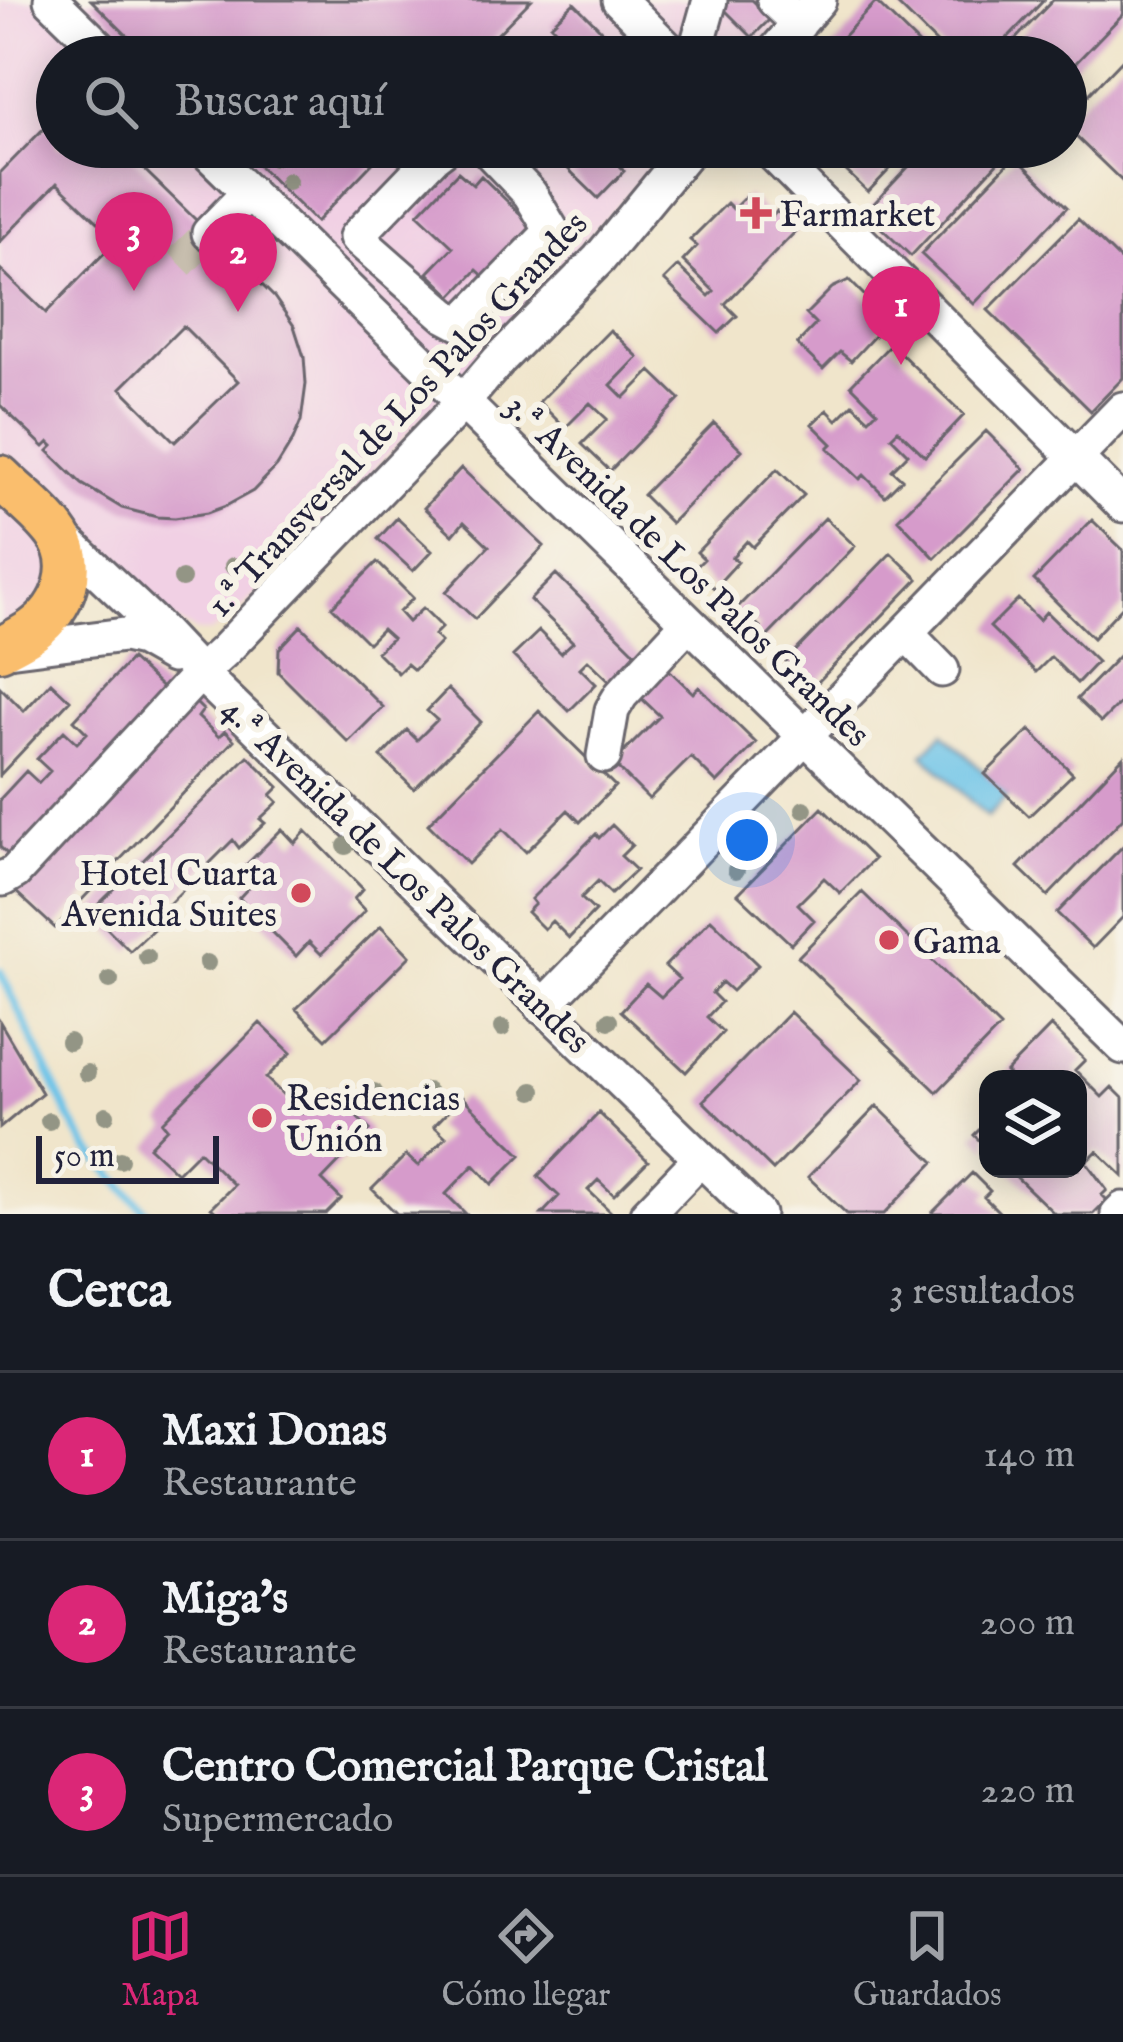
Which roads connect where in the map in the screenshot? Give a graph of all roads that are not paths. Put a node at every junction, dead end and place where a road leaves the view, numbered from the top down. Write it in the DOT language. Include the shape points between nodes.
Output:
graph roads {
  1 [pos="51,0"];
  2 [pos="619,0"];
  3 [pos="710,0"];
  4 [pos="774,0"];
  5 [pos="809,12"];
  6 [pos="88,36"];
  7 [pos="655,36"];
  8 [pos="700,36"];
  9 [pos="788,36"];
  10 [pos="224,168"];
  11 [pos="422,168"];
  12 [pos="454,168"];
  13 [pos="483,168"];
  14 [pos="505,168"];
  15 [pos="674,168"];
  16 [pos="787,168"];
  17 [pos="249,192"];
  18 [pos="209,232"];
  19 [pos="552,232"];
  20 [pos="599,259"];
  21 [pos="461,324"];
  22 [pos="499,360"];
  23 [pos="463,402"];
  24 [pos="1123,409"];
  25 [pos="1076,458"];
  26 [pos="0,478"];
  27 [pos="1123,505"];
  28 [pos="57,533"];
  29 [pos="688,622"];
  30 [pos="906,633"];
  31 [pos="0,650"];
  32 [pos="942,670"];
  33 [pos="200,673"];
  34 [pos="805,736"];
  35 [pos="604,756"];
  36 [pos="0,878"];
  37 [pos="542,1007"];
  38 [pos="1123,1047"];
  39 [pos="700,1159"];
  40 [pos="647,1214"];
  41 [pos="758,1214"];
  1 -- 6 [label="street"];
  2 -- 7 [label="street"];
  3 -- 8 [label="street"];
  4 -- 5 [label="street"];
  5 -- 9 [label="street"];
  10 -- 17 [label="street, 3.ª Avenida de Los Palos Grandes"];
  11 -- 21 [label="street" via="356,237"];
  12 -- 21 [label="street" via="379,243"];
  13 -- 19 [label="street"];
  14 -- 19 [label="street"];
  15 -- 20 [label="street, 1.ª Transversal de Los Palos Grandes"];
  16 -- 25 [label="street"];
  17 -- 18 [label="street"];
  17 -- 23 [label="street, 3.ª Avenida de Los Palos Grandes"];
  19 -- 20 [label="street"];
  19 -- 21 [label="street"];
  20 -- 22 [label="street, 1.ª Transversal de Los Palos Grandes"];
  21 -- 22 [label="street"];
  22 -- 23 [label="street, 1.ª Transversal de Los Palos Grandes"];
  23 -- 29 [label="street, 3.ª Avenida de Los Palos Grandes"];
  23 -- 33 [label="street, 1.ª Transversal de Los Palos Grandes"];
  24 -- 25 [label="street"];
  25 -- 27 [label="street"];
  25 -- 30 [label="street"];
  26 -- 28 [label="main road, 4.ª Avenida de Los Palos Grandes"];
  28 -- 31 [label="main road" via="68,560 59,604"];
  28 -- 33 [label="street, 4.ª Avenida de Los Palos Grandes"];
  29 -- 34 [label="street, 3.ª Avenida de Los Palos Grandes"];
  29 -- 35 [label="street" via="621,694"];
  30 -- 32 [label="street"];
  30 -- 34 [label="street"];
  31 -- 33 [label="street" via="124,635"];
  33 -- 36 [label="street, 1.ª Transversal de Los Palos Grandes" via="15,872"];
  33 -- 37 [label="street, 4.ª Avenida de Los Palos Grandes"];
  34 -- 37 [label="street"];
  34 -- 38 [label="street, 3.ª Avenida de Los Palos Grandes"];
  37 -- 39 [label="street, 4.ª Avenida de Los Palos Grandes"];
  39 -- 40 [label="street"];
  39 -- 41 [label="street, 4.ª Avenida de Los Palos Grandes"];
}
